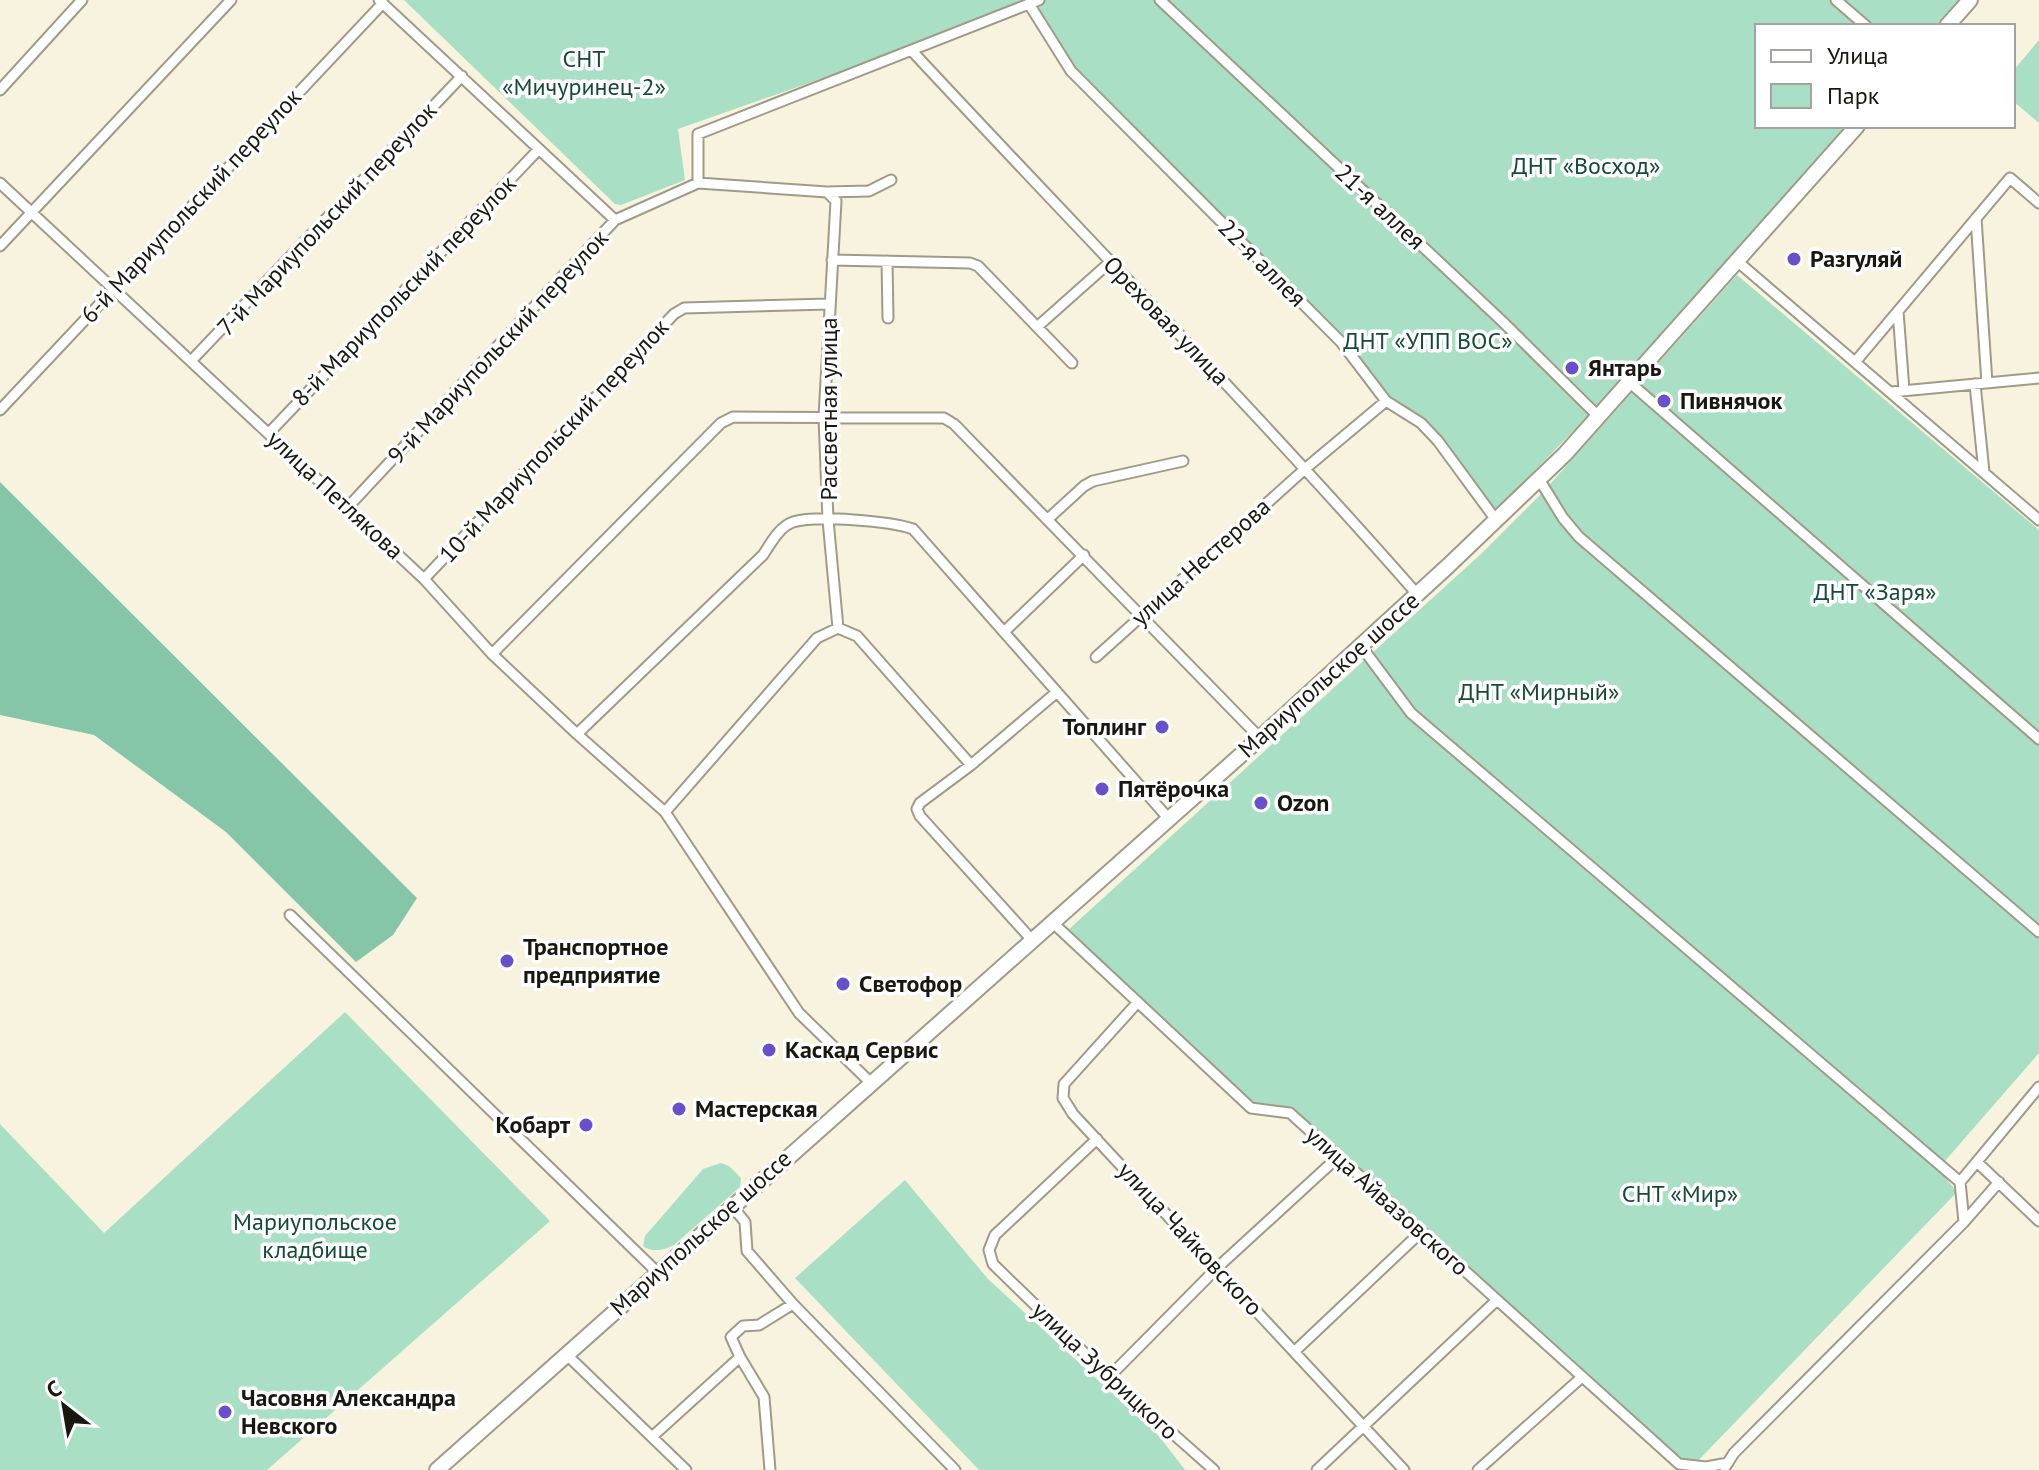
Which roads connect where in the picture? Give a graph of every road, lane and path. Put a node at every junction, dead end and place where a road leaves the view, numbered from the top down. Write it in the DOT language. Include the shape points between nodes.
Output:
graph roads {
  1 [pos="82,0"];
  2 [pos="231,0"];
  3 [pos="1160,0"];
  4 [pos="1836,0"];
  5 [pos="1970,0"];
  6 [pos="381,2"];
  7 [pos="1034,2"];
  8 [pos="1864,24"];
  9 [pos="1949,24"];
  10 [pos="912,51"];
  11 [pos="462,76"];
  12 [pos="0,90"];
  13 [pos="1855,128"];
  14 [pos="539,149"];
  15 [pos="891,180"];
  16 [pos="0,183"];
  17 [pos="698,183"];
  18 [pos="827,192"];
  19 [pos="2039,203"];
  20 [pos="31,212"];
  21 [pos="1976,218"];
  22 [pos="615,220"];
  23 [pos="0,246"];
  24 [pos="832,260"];
  25 [pos="887,261"];
  26 [pos="1737,261"];
  27 [pos="1109,263"];
  28 [pos="113,289"];
  29 [pos="829,304"];
  30 [pos="1898,311"];
  31 [pos="888,318"];
  32 [pos="1037,327"];
  33 [pos="191,361"];
  34 [pos="1856,361"];
  35 [pos="1072,363"];
  36 [pos="2039,378"];
  37 [pos="1628,381"];
  38 [pos="1987,383"];
  39 [pos="1975,384"];
  40 [pos="1904,390"];
  41 [pos="1891,392"];
  42 [pos="1386,401"];
  43 [pos="0,410"];
  44 [pos="1598,416"];
  45 [pos="824,417"];
  46 [pos="269,433"];
  47 [pos="1183,461"];
  48 [pos="1306,468"];
  49 [pos="1984,472"];
  50 [pos="1539,479"];
  51 [pos="348,507"];
  52 [pos="1048,519"];
  53 [pos="828,520"];
  54 [pos="1496,520"];
  55 [pos="2039,520"];
  56 [pos="1084,555"];
  57 [pos="424,579"];
  58 [pos="1417,594"];
  59 [pos="1142,615"];
  60 [pos="838,628"];
  61 [pos="1005,631"];
  62 [pos="1361,646"];
  63 [pos="492,654"];
  64 [pos="1096,657"];
  65 [pos="1057,692"];
  66 [pos="577,734"];
  67 [pos="1260,738"];
  68 [pos="2039,739"];
  69 [pos="971,765"];
  70 [pos="665,812"];
  71 [pos="1169,819"];
  72 [pos="290,915"];
  73 [pos="1052,922"];
  74 [pos="2039,932"];
  75 [pos="1032,940"];
  76 [pos="1138,1002"];
  77 [pos="871,1083"];
  78 [pos="2039,1087"];
  79 [pos="1097,1139"];
  80 [pos="1338,1157"];
  81 [pos="1977,1162"];
  82 [pos="1960,1182"];
  83 [pos="1999,1182"];
  84 [pos="732,1206"];
  85 [pos="2039,1221"];
  86 [pos="1964,1222"];
  87 [pos="1421,1232"];
  88 [pos="1218,1267"];
  89 [pos="657,1272"];
  90 [pos="1497,1300"];
  91 [pos="793,1304"];
  92 [pos="1295,1351"];
  93 [pos="566,1354"];
  94 [pos="740,1357"];
  95 [pos="1109,1377"];
  96 [pos="1582,1377"];
  97 [pos="1364,1426"];
  98 [pos="653,1436"];
  99 [pos="1726,1466"];
  100 [pos="1675,1467"];
  101 [pos="437,1470"];
  102 [pos="686,1470"];
  103 [pos="770,1470"];
  104 [pos="955,1470"];
  105 [pos="1214,1470"];
  106 [pos="1317,1470"];
  107 [pos="1404,1470"];
  108 [pos="1478,1470"];
  1 -- 12 [label="street"];
  2 -- 20 [label="street"];
  3 -- 44 [label="street, 21-я аллея"];
  4 -- 8 [label="street"];
  5 -- 9 [label="main road"];
  6 -- 11 [label="street"];
  6 -- 28 [label="street, 6-й Мариупольский переулок"];
  7 -- 10 [label="street"];
  7 -- 42 [label="street, 22-я аллея" via="1071,71 1341,342"];
  10 -- 17 [label="street" via="698,134"];
  10 -- 27 [label="street, Ореховая улица"];
  11 -- 14 [label="street"];
  11 -- 33 [label="street, 7-й Мариупольский переулок"];
  13 -- 26 [label="main road, Мариупольское шоссе"];
  14 -- 22 [label="street"];
  14 -- 46 [label="street, 8-й Мариупольский переулок"];
  15 -- 18 [label="street, 9-й Мариупольский переулок" via="869,191"];
  16 -- 20 [label="street, улица Петлякова"];
  17 -- 18 [label="street, 9-й Мариупольский переулок"];
  17 -- 22 [label="street, 9-й Мариупольский переулок"];
  18 -- 24 [label="street, Рассветная улица" via="836,201"];
  19 -- 21 [label="street" via="2010,178"];
  20 -- 23 [label="street"];
  20 -- 28 [label="street, улица Петлякова"];
  21 -- 30 [label="street"];
  21 -- 38 [label="street"];
  22 -- 51 [label="street, 9-й Мариупольский переулок"];
  24 -- 25 [label="street"];
  24 -- 29 [label="street, Рассветная улица"];
  25 -- 31 [label="street"];
  25 -- 32 [label="street" via="978,266"];
  26 -- 34 [label="street"];
  26 -- 37 [label="main road, Мариупольское шоссе"];
  27 -- 32 [label="street"];
  27 -- 48 [label="street, Ореховая улица"];
  28 -- 33 [label="street, улица Петлякова"];
  28 -- 43 [label="street, 6-й Мариупольский переулок"];
  29 -- 45 [label="street, Рассветная улица"];
  29 -- 57 [label="street, 10-й Мариупольский переулок" via="684,308 674,314"];
  30 -- 34 [label="street"];
  30 -- 40 [label="street"];
  32 -- 35 [label="street"];
  33 -- 46 [label="street, улица Петлякова"];
  34 -- 41 [label="street"];
  36 -- 38 [label="street"];
  37 -- 44 [label="main road, Мариупольское шоссе"];
  37 -- 68 [label="street"];
  38 -- 39 [label="street"];
  39 -- 40 [label="street"];
  39 -- 49 [label="street"];
  40 -- 41 [label="street"];
  41 -- 49 [label="street"];
  42 -- 48 [label="street, улица Нестерова"];
  42 -- 54 [label="street, 22-я аллея" via="1438,441"];
  44 -- 50 [label="main road, Мариупольское шоссе"];
  45 -- 52 [label="street" via="944,418"];
  45 -- 53 [label="street, Рассветная улица"];
  45 -- 63 [label="street" via="733,417 721,423"];
  46 -- 51 [label="street, улица Петлякова"];
  47 -- 52 [label="street" via="1093,481"];
  48 -- 58 [label="street, Ореховая улица"];
  48 -- 59 [label="street, улица Нестерова"];
  49 -- 55 [label="street"];
  50 -- 54 [label="main road, Мариупольское шоссе"];
  50 -- 74 [label="street" via="1579,537"];
  51 -- 57 [label="street, улица Петлякова"];
  52 -- 56 [label="street"];
  53 -- 60 [label="street, Рассветная улица"];
  53 -- 61 [label="street" via="913,529"];
  53 -- 66 [label="street" via="792,522 779,532 763,555"];
  54 -- 58 [label="main road, Мариупольское шоссе"];
  56 -- 59 [label="street"];
  56 -- 61 [label="street"];
  57 -- 63 [label="street, улица Петлякова"];
  58 -- 62 [label="main road, Мариупольское шоссе"];
  59 -- 64 [label="street, улица Нестерова"];
  59 -- 67 [label="street"];
  60 -- 69 [label="street" via="857,636"];
  60 -- 70 [label="street" via="817,638"];
  61 -- 65 [label="street"];
  62 -- 67 [label="main road, Мариупольское шоссе"];
  62 -- 82 [label="street" via="1411,713"];
  63 -- 66 [label="street, улица Петлякова"];
  65 -- 69 [label="street"];
  65 -- 71 [label="street"];
  66 -- 70 [label="street, улица Петлякова"];
  67 -- 71 [label="main road, Мариупольское шоссе"];
  69 -- 75 [label="street" via="917,809"];
  70 -- 77 [label="street, улица Петлякова" via="799,1013"];
  71 -- 73 [label="main road, Мариупольское шоссе"];
  72 -- 89 [label="street"];
  73 -- 75 [label="main road, Мариупольское шоссе"];
  73 -- 76 [label="street, улица Айвазовского"];
  75 -- 77 [label="main road, Мариупольское шоссе"];
  76 -- 79 [label="street, улица Чайковского" via="1064,1084 1063,1098"];
  76 -- 80 [label="street, улица Айвазовского" via="1251,1108 1290,1113"];
  77 -- 84 [label="main road, Мариупольское шоссе"];
  78 -- 81 [label="street"];
  79 -- 88 [label="street, улица Чайковского"];
  79 -- 95 [label="street, улица Зубрицкого" via="995,1235 989,1250 997,1270"];
  80 -- 87 [label="street, улица Айвазовского"];
  80 -- 88 [label="street"];
  81 -- 82 [label="street"];
  81 -- 83 [label="street"];
  82 -- 86 [label="street"];
  83 -- 85 [label="street"];
  83 -- 86 [label="street"];
  84 -- 89 [label="main road, Мариупольское шоссе"];
  84 -- 91 [label="street" via="745,1222 747,1251"];
  86 -- 99 [label="street"];
  87 -- 90 [label="street, улица Айвазовского"];
  87 -- 92 [label="street"];
  88 -- 92 [label="street, улица Чайковского"];
  88 -- 95 [label="street"];
  89 -- 93 [label="main road, Мариупольское шоссе"];
  90 -- 96 [label="street, улица Айвазовского"];
  90 -- 97 [label="street"];
  91 -- 94 [label="street" via="759,1325 743,1326 731,1337"];
  91 -- 104 [label="street"];
  92 -- 97 [label="street, улица Чайковского"];
  93 -- 98 [label="street"];
  93 -- 101 [label="main road, Мариупольское шоссе"];
  94 -- 98 [label="street"];
  94 -- 103 [label="street" via="764,1397"];
  95 -- 105 [label="street, улица Зубрицкого"];
  96 -- 100 [label="street, улица Айвазовского"];
  96 -- 108 [label="street"];
  97 -- 106 [label="street"];
  97 -- 107 [label="street, улица Чайковского"];
  98 -- 102 [label="street"];
  99 -- 100 [label="street, улица Айвазовского"];
}
